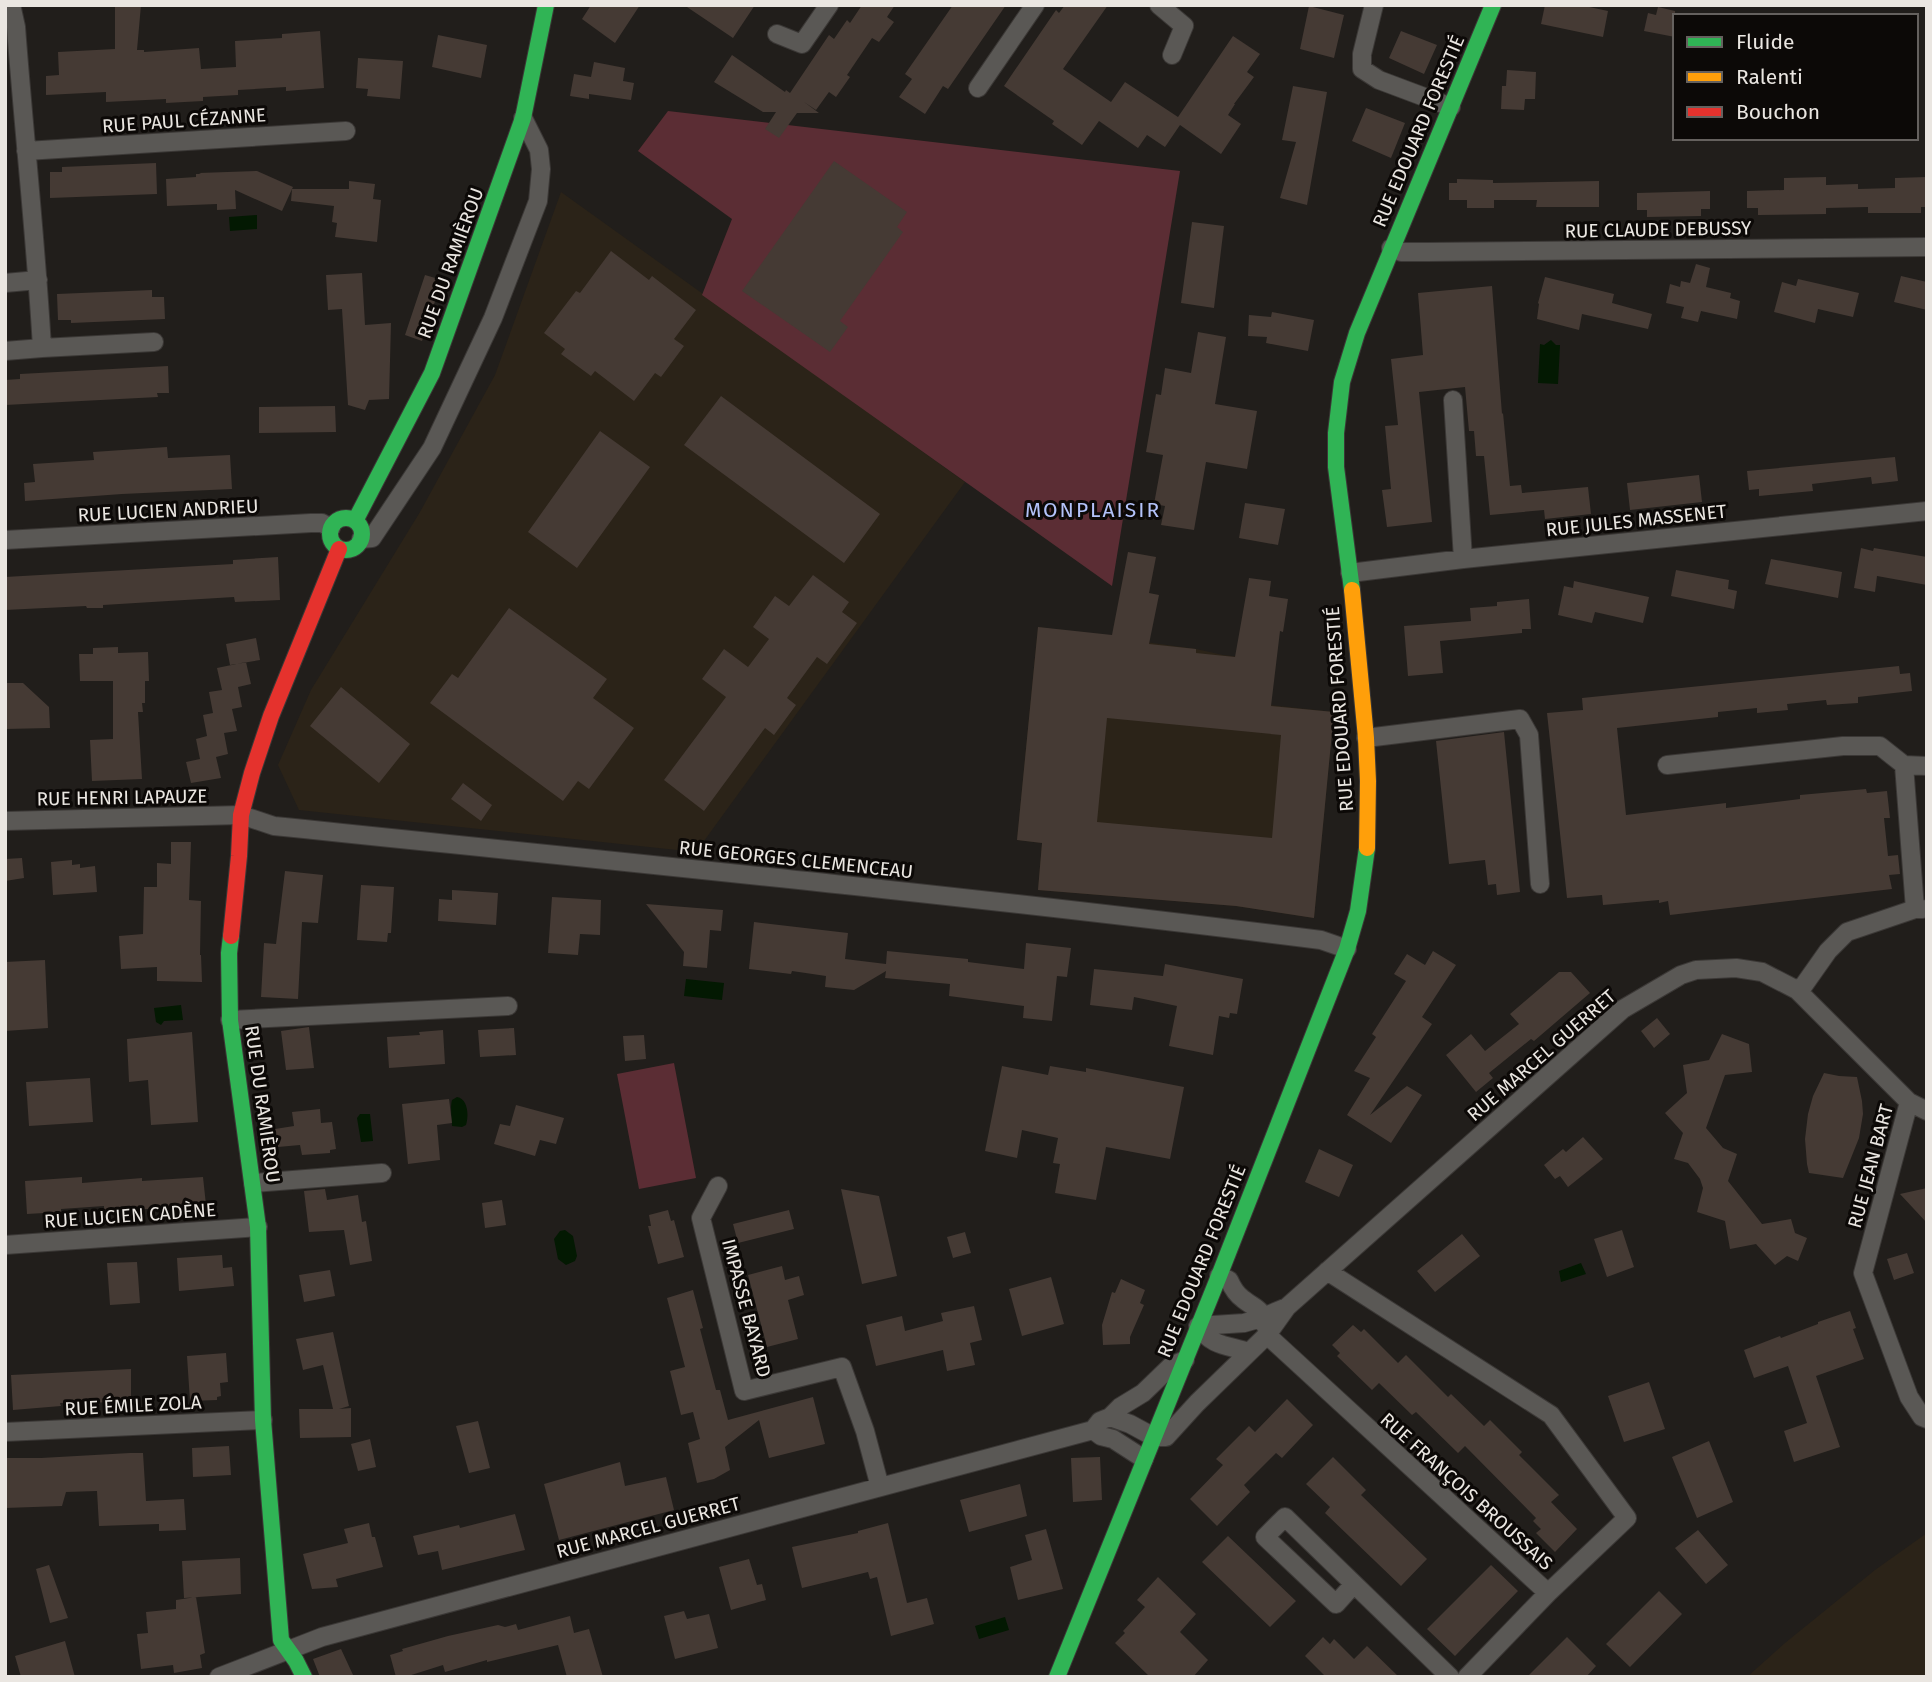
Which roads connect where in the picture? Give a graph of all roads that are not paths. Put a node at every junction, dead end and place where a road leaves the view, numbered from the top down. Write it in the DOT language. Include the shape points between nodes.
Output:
graph roads {
  1 [pos="546,5"];
  2 [pos="829,5"];
  3 [pos="1035,5"];
  4 [pos="1159,5"];
  5 [pos="1374,5"];
  6 [pos="1493,5"];
  7 [pos="10,8"];
  8 [pos="777,34"];
  9 [pos="1172,55"];
  10 [pos="978,88"];
  11 [pos="1451,107"];
  12 [pos="523,118"];
  13 [pos="346,131"];
  14 [pos="26,151"];
  15 [pos="1927,247"];
  16 [pos="1391,248"];
  17 [pos="38,280"];
  18 [pos="5,283"];
  19 [pos="154,342"];
  20 [pos="41,348"];
  21 [pos="5,351"];
  22 [pos="1453,400"];
  23 [pos="1927,511"];
  24 [pos="355,521"];
  25 [pos="331,528"];
  26 [pos="361,539"];
  27 [pos="5,540"];
  28 [pos="339,549"];
  29 [pos="1463,559"];
  30 [pos="1350,573"];
  31 [pos="1366,738"];
  32 [pos="1667,765"];
  33 [pos="1904,765"];
  34 [pos="1927,766"];
  35 [pos="241,816"];
  36 [pos="5,821"];
  37 [pos="1540,884"];
  38 [pos="1921,909"];
  39 [pos="1346,949"];
  40 [pos="1797,990"];
  41 [pos="508,1006"];
  42 [pos="230,1020"];
  43 [pos="1909,1102"];
  44 [pos="1927,1111"];
  45 [pos="382,1173"];
  46 [pos="253,1183"];
  47 [pos="718,1186"];
  48 [pos="258,1227"];
  49 [pos="5,1245"];
  50 [pos="1327,1271"];
  51 [pos="1219,1276"];
  52 [pos="1287,1307"];
  53 [pos="1264,1317"];
  54 [pos="1198,1326"];
  55 [pos="1267,1335"];
  56 [pos="1249,1352"];
  57 [pos="1185,1360"];
  58 [pos="1110,1418"];
  59 [pos="1927,1419"];
  60 [pos="263,1420"];
  61 [pos="1093,1430"];
  62 [pos="5,1432"];
  63 [pos="1154,1437"];
  64 [pos="1144,1459"];
  65 [pos="880,1487"];
  66 [pos="1354,1584"];
  67 [pos="1548,1593"];
  68 [pos="288,1650"];
  69 [pos="219,1677"];
  70 [pos="304,1677"];
  71 [pos="1057,1677"];
  72 [pos="1450,1677"];
  73 [pos="1467,1677"];
  1 -- 12 [label="street, RUE DU RAMIÈROU"];
  2 -- 8 [label="street" via="802,44"];
  3 -- 10 [label="street"];
  4 -- 9 [label="street" via="1184,26"];
  5 -- 11 [label="street" via="1362,69"];
  6 -- 11 [label="street, RUE EDOUARD FORESTIÉ"];
  7 -- 14 [label="street" via="16,27"];
  11 -- 16 [label="street, RUE EDOUARD FORESTIÉ"];
  12 -- 24 [label="street, RUE DU RAMIÈROU" via="432,373"];
  12 -- 26 [label="street" via="538,150 538,201 493,318 432,448 372,538"];
  13 -- 14 [label="street, RUE PAUL CÉZANNE"];
  14 -- 17 [label="street"];
  15 -- 16 [label="street, RUE CLAUDE DEBUSSY" via="1426,252"];
  16 -- 30 [label="street, RUE EDOUARD FORESTIÉ" via="1342,382 1336,467"];
  17 -- 18 [label="street"];
  17 -- 20 [label="street"];
  19 -- 20 [label="street"];
  20 -- 21 [label="street"];
  22 -- 29 [label="street"];
  23 -- 29 [label="street, RUE JULES MASSENET"];
  24 -- 25 [label="street" via="340,519"];
  24 -- 26 [label="street"];
  25 -- 27 [label="street, RUE LUCIEN ANDRIEU" via="311,523"];
  25 -- 28 [label="street" via="331,541"];
  26 -- 28 [label="street" via="355,548"];
  28 -- 35 [label="street, RUE DU RAMIÈROU" via="271,716"];
  29 -- 30 [label="street, RUE JULES MASSENET"];
  30 -- 31 [label="street, RUE EDOUARD FORESTIÉ"];
  31 -- 37 [label="street" via="1520,719 1529,735"];
  31 -- 39 [label="street, RUE EDOUARD FORESTIÉ" via="1367,849 1358,911"];
  32 -- 33 [label="street" via="1843,746 1880,746"];
  33 -- 34 [label="street"];
  33 -- 38 [label="street"];
  35 -- 36 [label="street, RUE HENRI LAPAUZE"];
  35 -- 39 [label="street, RUE GEORGES CLEMENCEAU" via="274,826 1145,918 1321,940"];
  35 -- 42 [label="street, RUE DU RAMIÈROU" via="229,953"];
  38 -- 40 [label="street" via="1847,932"];
  39 -- 51 [label="street, RUE EDOUARD FORESTIÉ"];
  40 -- 43 [label="street, RUE JEAN BART"];
  40 -- 50 [label="street, RUE MARCEL GUERRET" via="1762,972 1696,970 1623,1009"];
  41 -- 42 [label="street"];
  42 -- 46 [label="street, RUE DU RAMIÈROU"];
  43 -- 44 [label="street"];
  43 -- 59 [label="street, RUE JEAN BART" via="1863,1273 1909,1397"];
  45 -- 46 [label="street"];
  46 -- 48 [label="street, RUE DU RAMIÈROU"];
  47 -- 65 [label="street, IMPASSE BAYARD" via="701,1218 744,1391 842,1367"];
  48 -- 49 [label="street, RUE LUCIEN CADÈNE"];
  48 -- 60 [label="street, RUE DU RAMIÈROU"];
  50 -- 52 [label="street, RUE MARCEL GUERRET"];
  50 -- 67 [label="street, RUE FRANÇOIS BROUSSAIS" via="1551,1415 1627,1518"];
  51 -- 53 [label="street"];
  51 -- 54 [label="street, RUE EDOUARD FORESTIÉ"];
  52 -- 53 [label="street, RUE MARCEL GUERRET"];
  52 -- 55 [label="street, RUE MARCEL GUERRET"];
  53 -- 54 [label="street, RUE MARCEL GUERRET" via="1244,1324"];
  53 -- 55 [label="street"];
  54 -- 56 [label="street" via="1206,1338"];
  54 -- 57 [label="street, RUE EDOUARD FORESTIÉ"];
  55 -- 56 [label="street, RUE MARCEL GUERRET"];
  55 -- 67 [label="street, RUE FRANÇOIS BROUSSAIS"];
  56 -- 63 [label="street, RUE MARCEL GUERRET" via="1166,1437"];
  57 -- 58 [label="street, RUE MARCEL GUERRET" via="1171,1366"];
  57 -- 63 [label="street, RUE EDOUARD FORESTIÉ"];
  58 -- 61 [label="street, RUE MARCEL GUERRET"];
  58 -- 63 [label="street"];
  60 -- 62 [label="street, RUE ÉMILE ZOLA"];
  60 -- 68 [label="street, RUE DU RAMIÈROU" via="281,1640"];
  61 -- 64 [label="street"];
  61 -- 65 [label="street, RUE MARCEL GUERRET"];
  63 -- 64 [label="street, RUE EDOUARD FORESTIÉ"];
  64 -- 71 [label="street, RUE EDOUARD FORESTIÉ"];
  65 -- 68 [label="street, RUE MARCEL GUERRET"];
  66 -- 66 [label="street" via="1284,1517 1265,1537 1336,1604"];
  66 -- 72 [label="street"];
  67 -- 73 [label="street"];
  68 -- 69 [label="street, RUE MARCEL GUERRET"];
  68 -- 70 [label="street, RUE DU RAMIÈROU"];
}
